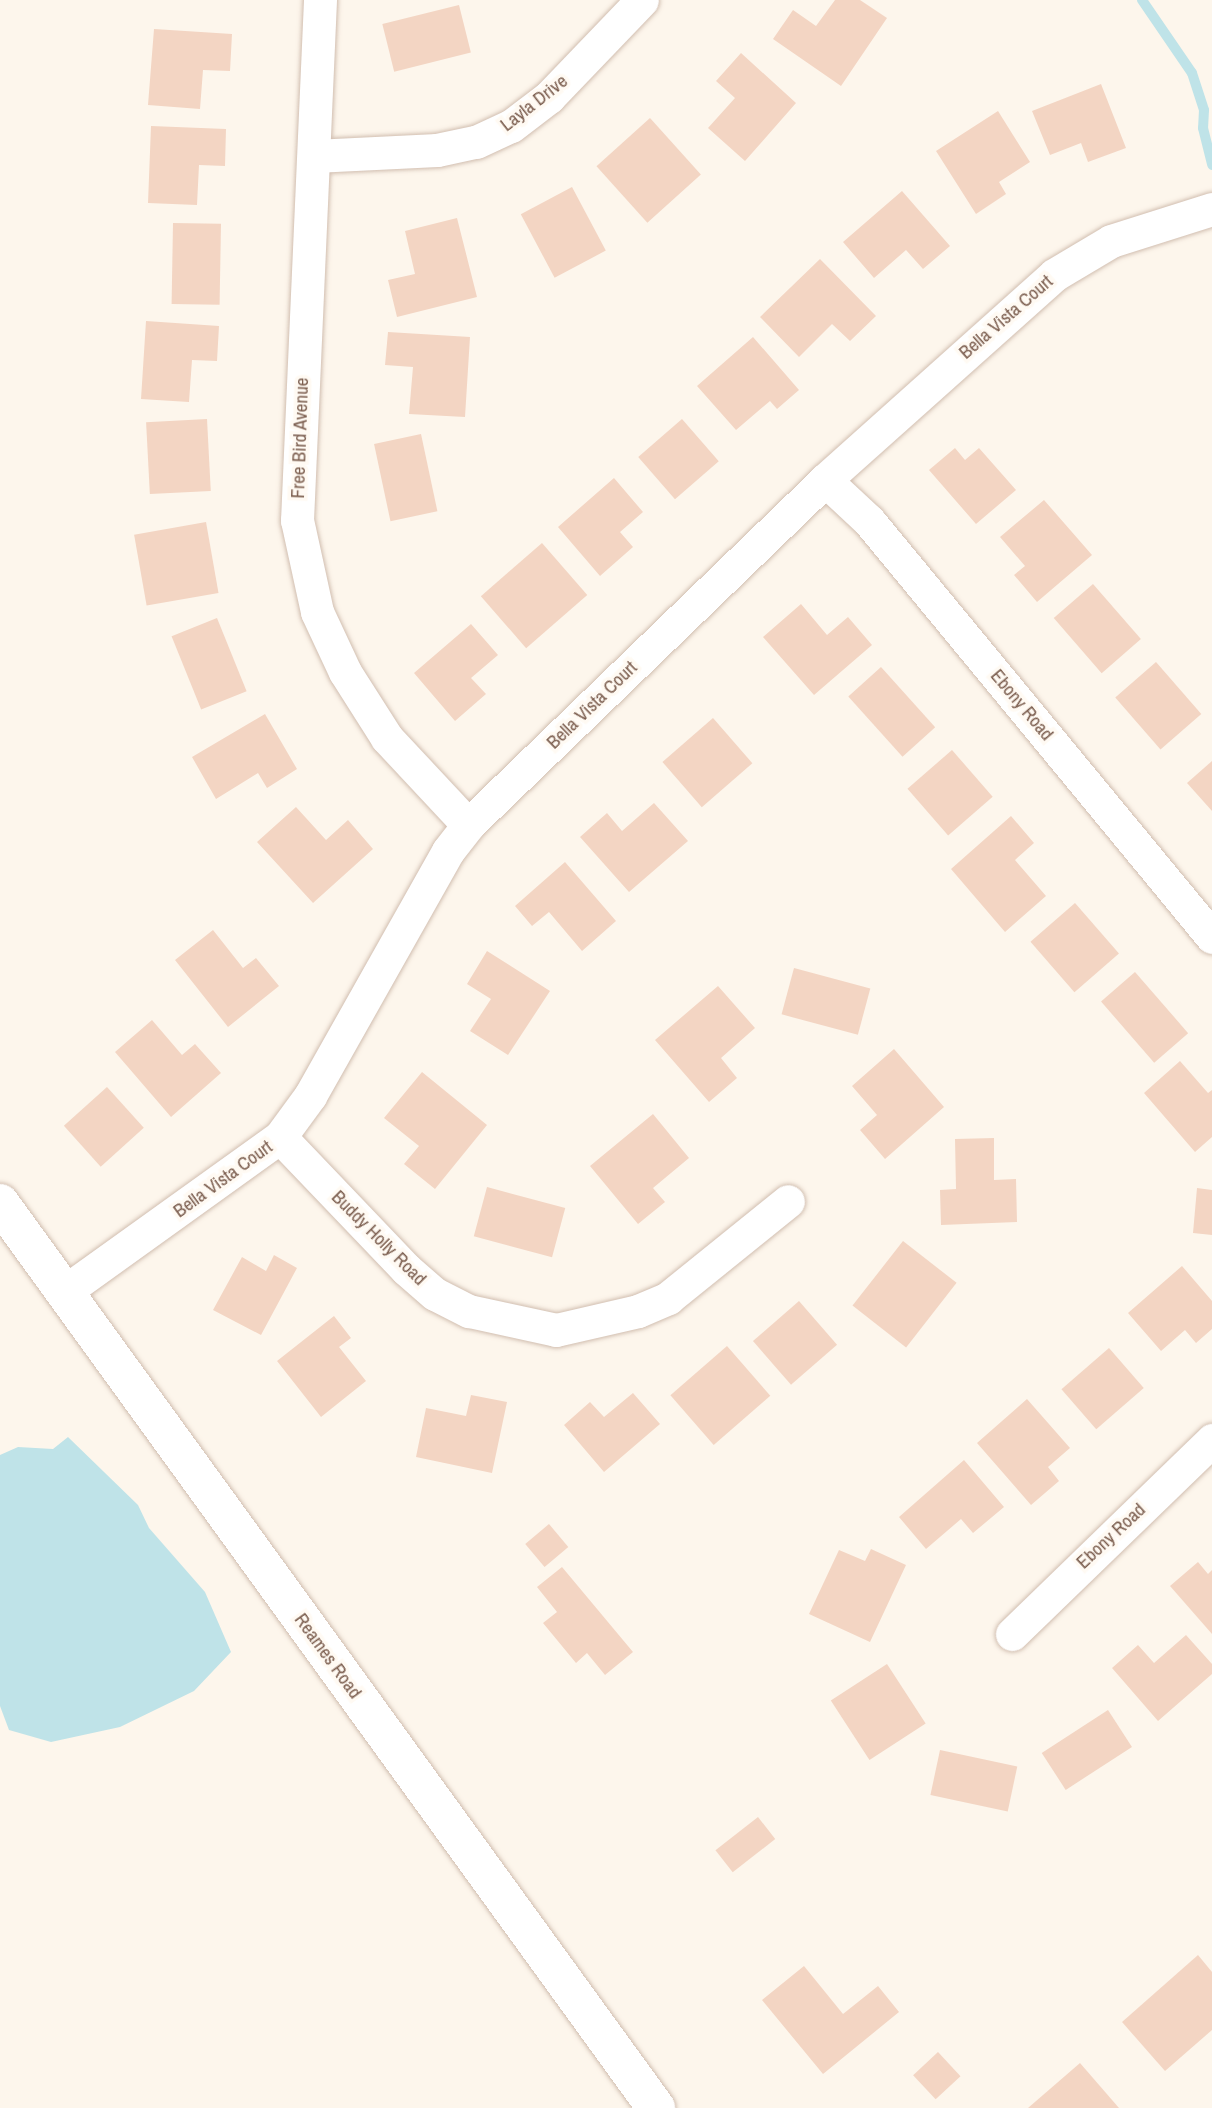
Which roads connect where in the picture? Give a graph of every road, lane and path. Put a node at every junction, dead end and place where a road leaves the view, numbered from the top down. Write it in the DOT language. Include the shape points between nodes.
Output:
graph roads {
  1 [pos="320,0"];
  2 [pos="642,0"];
  3 [pos="314,156"];
  4 [pos="1212,209"];
  5 [pos="825,480"];
  6 [pos="468,825"];
  7 [pos="1212,937"];
  8 [pos="279,1137"];
  9 [pos="788,1201"];
  10 [pos="0,1203"];
  11 [pos="64,1292"];
  12 [pos="1212,1440"];
  13 [pos="1012,1634"];
  14 [pos="656,2108"];
  1 -- 3 [label="street, Free Bird Avenue"];
  2 -- 3 [label="street, Layla Drive" via="549,97 511,126 476,142 438,150"];
  3 -- 6 [label="street, Free Bird Avenue" via="297,520 317,612 345,672 387,738"];
  4 -- 5 [label="street, Bella Vista Court" via="1111,241 1054,275"];
  5 -- 6 [label="street, Bella Vista Court"];
  5 -- 7 [label="street, Ebony Road" via="869,521"];
  6 -- 8 [label="street, Bella Vista Court" via="448,851 310,1096"];
  8 -- 9 [label="street, Buddy Holly Road" via="435,1294 469,1311 556,1330 638,1311 668,1298"];
  8 -- 11 [label="street, Bella Vista Court"];
  10 -- 11 [label="main road, Reames Road"];
  11 -- 14 [label="main road, Reames Road"];
  12 -- 13 [label="street, Ebony Road"];
}
